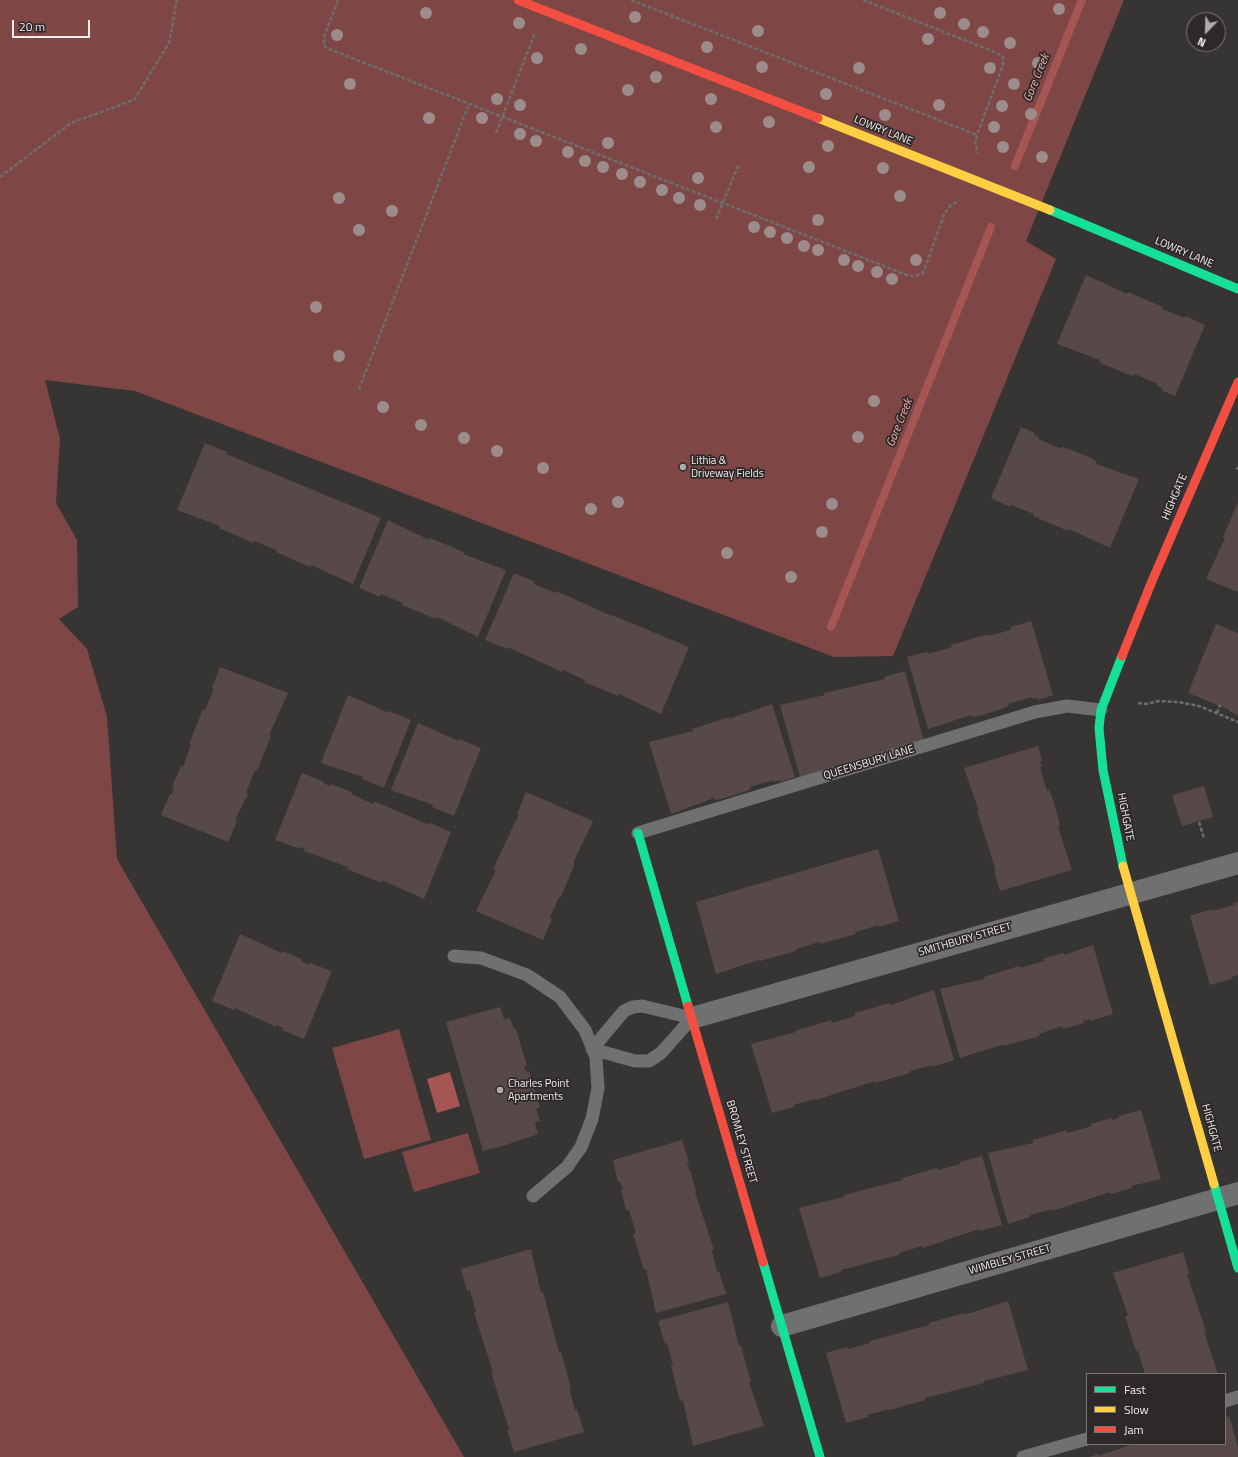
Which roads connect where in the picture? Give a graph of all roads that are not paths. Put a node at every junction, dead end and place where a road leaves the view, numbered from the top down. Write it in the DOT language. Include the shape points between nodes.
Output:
graph roads {
  1 [pos="518,0"];
  2 [pos="1238,289"];
  3 [pos="1238,382"];
  4 [pos="1101,710"];
  5 [pos="638,833"];
  6 [pos="1238,863"];
  7 [pos="1131,894"];
  8 [pos="454,956"];
  9 [pos="692,1018"];
  10 [pos="592,1049"];
  11 [pos="533,1196"];
  12 [pos="1228,1196"];
  13 [pos="1238,1268"];
  14 [pos="782,1326"];
  15 [pos="1238,1397"];
  16 [pos="1226,1401"];
  17 [pos="1086,1439"];
  18 [pos="820,1457"];
  19 [pos="1023,1457"];
  1 -- 2 [label="street, LOWRY LANE" via="989,185"];
  3 -- 4 [label="street, HIGHGATE" via="1152,581"];
  4 -- 5 [label="lane, QUEENSBURY LANE" via="1067,706 1035,712"];
  4 -- 7 [label="street, HIGHGATE" via="1099,728 1103,770 1119,852"];
  5 -- 9 [label="street, BROMLEY STREET"];
  6 -- 7 [label="street, SMITHBURY STREET"];
  7 -- 9 [label="street, SMITHBURY STREET"];
  7 -- 12 [label="street, HIGHGATE"];
  8 -- 10 [label="lane" via="481,958 527,975 555,993 585,1030"];
  9 -- 10 [label="lane" via="642,1006 633,1007 618,1017"];
  9 -- 10 [label="lane" via="661,1053 649,1062 635,1062"];
  9 -- 14 [label="street, BROMLEY STREET"];
  10 -- 11 [label="lane" via="596,1057 598,1088 592,1119 581,1147 567,1167"];
  12 -- 13 [label="street, HIGHGATE"];
  12 -- 14 [label="street, WIMBLEY STREET"];
  14 -- 18 [label="street, BROMLEY STREET"];
  15 -- 16 [label="lane"];
  17 -- 19 [label="lane"];
}
